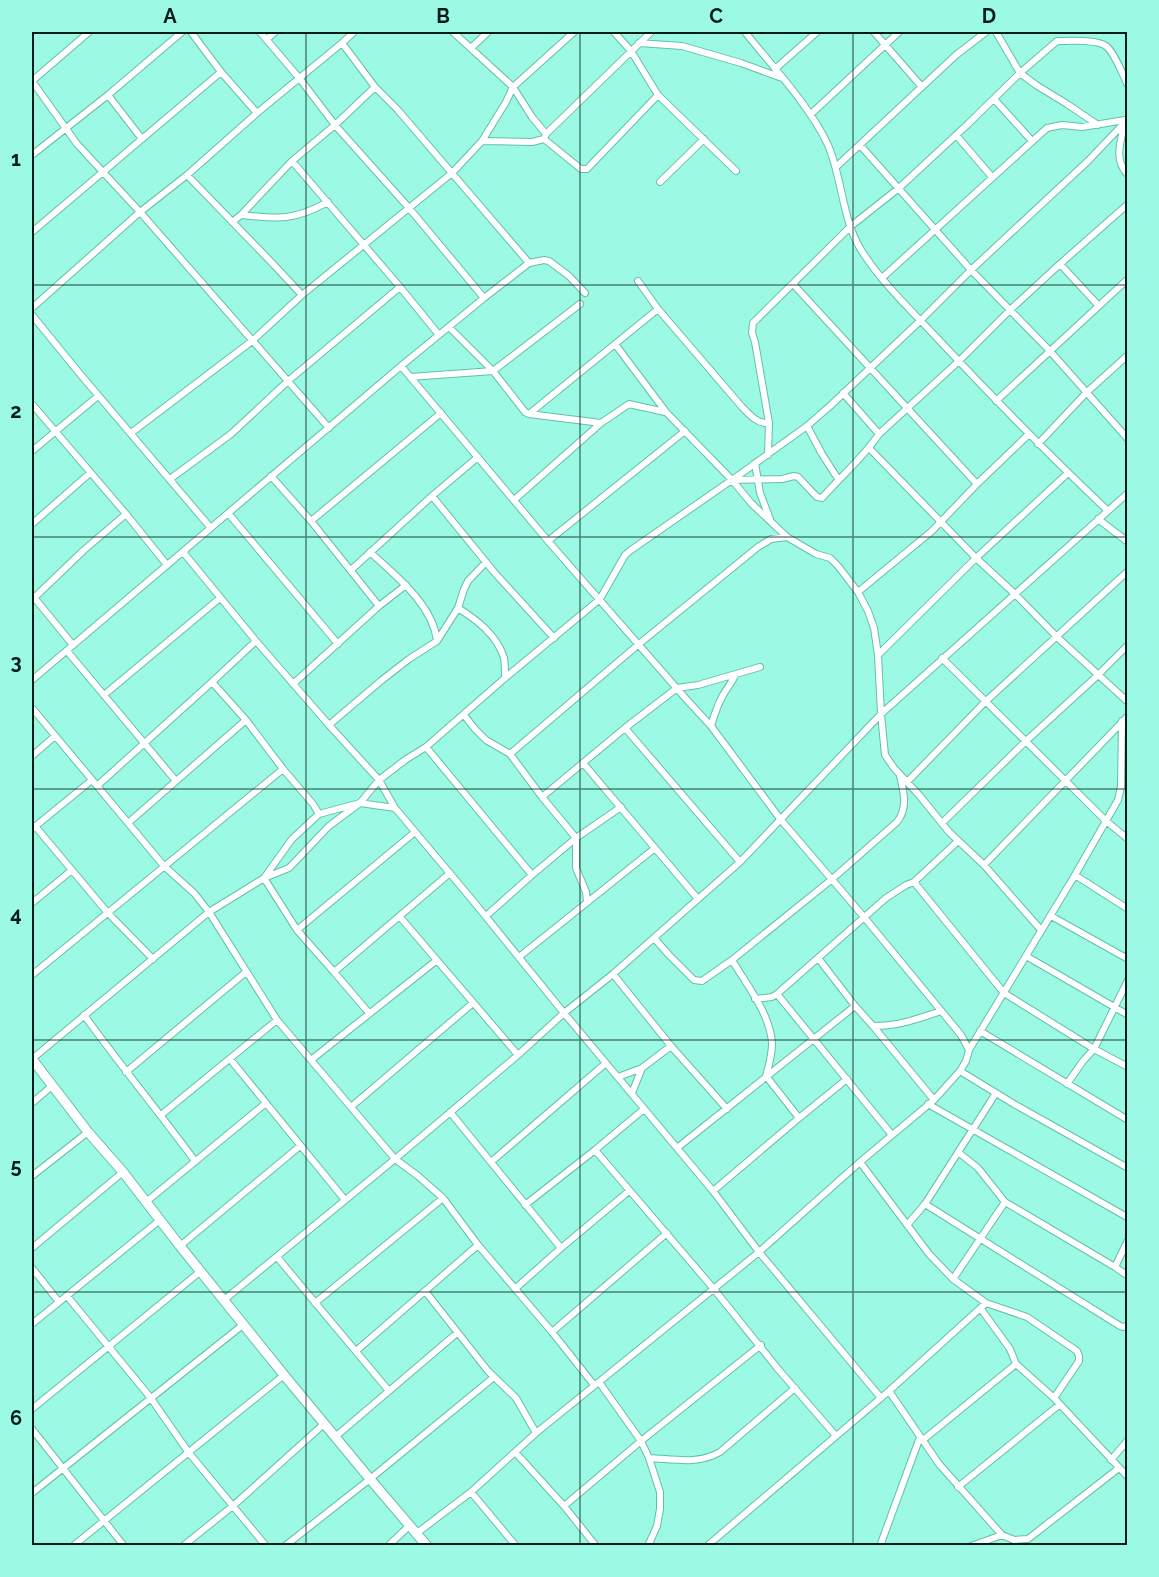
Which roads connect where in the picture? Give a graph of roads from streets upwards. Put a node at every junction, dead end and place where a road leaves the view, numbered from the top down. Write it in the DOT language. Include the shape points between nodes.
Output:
graph roads {
  1 [pos="89,32"];
  2 [pos="182,32"];
  3 [pos="191,32"];
  4 [pos="260,32"];
  5 [pos="275,32"];
  6 [pos="354,32"];
  7 [pos="453,32"];
  8 [pos="488,32"];
  9 [pos="574,32"];
  10 [pos="614,32"];
  11 [pos="651,32"];
  12 [pos="745,32"];
  13 [pos="817,32"];
  14 [pos="874,32"];
  15 [pos="899,32"];
  16 [pos="986,32"];
  17 [pos="996,32"];
  18 [pos="267,39"];
  19 [pos="342,43"];
  20 [pos="638,43"];
  21 [pos="885,44"];
  22 [pos="471,48"];
  23 [pos="631,51"];
  24 [pos="775,69"];
  25 [pos="221,72"];
  26 [pos="1020,73"];
  27 [pos="782,78"];
  28 [pos="300,79"];
  29 [pos="32,81"];
  30 [pos="1128,85"];
  31 [pos="375,87"];
  32 [pos="513,87"];
  33 [pos="922,87"];
  34 [pos="108,95"];
  35 [pos="658,95"];
  36 [pos="994,99"];
  37 [pos="257,113"];
  38 [pos="811,114"];
  39 [pos="1126,119"];
  40 [pos="335,125"];
  41 [pos="1098,125"];
  42 [pos="65,128"];
  43 [pos="956,135"];
  44 [pos="545,136"];
  45 [pos="142,139"];
  46 [pos="704,139"];
  47 [pos="482,141"];
  48 [pos="1032,141"];
  49 [pos="860,145"];
  50 [pos="32,155"];
  51 [pos="292,161"];
  52 [pos="836,167"];
  53 [pos="102,171"];
  54 [pos="736,171"];
  55 [pos="452,173"];
  56 [pos="187,175"];
  57 [pos="1128,175"];
  58 [pos="992,177"];
  59 [pos="660,182"];
  60 [pos="899,188"];
  61 [pos="328,202"];
  62 [pos="1128,204"];
  63 [pos="409,208"];
  64 [pos="140,212"];
  65 [pos="241,215"];
  66 [pos="232,222"];
  67 [pos="851,226"];
  68 [pos="936,230"];
  69 [pos="32,232"];
  70 [pos="364,244"];
  71 [pos="529,263"];
  72 [pos="1060,264"];
  73 [pos="972,270"];
  74 [pos="882,278"];
  75 [pos="1128,279"];
  76 [pos="638,281"];
  77 [pos="793,284"];
  78 [pos="400,287"];
  79 [pos="585,293"];
  80 [pos="302,296"];
  81 [pos="484,298"];
  82 [pos="580,304"];
  83 [pos="1098,305"];
  84 [pos="32,308"];
  85 [pos="658,309"];
  86 [pos="1010,310"];
  87 [pos="32,315"];
  88 [pos="921,320"];
  89 [pos="449,327"];
  90 [pos="439,335"];
  91 [pos="252,341"];
  92 [pos="615,344"];
  93 [pos="1049,350"];
  94 [pos="1128,355"];
  95 [pos="959,361"];
  96 [pos="401,366"];
  97 [pos="871,367"];
  98 [pos="493,371"];
  99 [pos="410,377"];
  100 [pos="288,381"];
  101 [pos="1087,392"];
  102 [pos="843,393"];
  103 [pos="98,396"];
  104 [pos="996,400"];
  105 [pos="32,404"];
  106 [pos="908,409"];
  107 [pos="666,412"];
  108 [pos="441,413"];
  109 [pos="529,414"];
  110 [pos="601,423"];
  111 [pos="769,423"];
  112 [pos="807,426"];
  113 [pos="329,428"];
  114 [pos="685,431"];
  115 [pos="55,432"];
  116 [pos="130,433"];
  117 [pos="879,434"];
  118 [pos="1029,434"];
  119 [pos="1128,440"];
  120 [pos="1038,444"];
  121 [pos="870,449"];
  122 [pos="32,451"];
  123 [pos="768,455"];
  124 [pos="478,457"];
  125 [pos="755,463"];
  126 [pos="90,472"];
  127 [pos="1068,473"];
  128 [pos="271,476"];
  129 [pos="170,479"];
  130 [pos="838,479"];
  131 [pos="732,480"];
  132 [pos="757,480"];
  133 [pos="977,484"];
  134 [pos="1128,492"];
  135 [pos="432,496"];
  136 [pos="1125,498"];
  137 [pos="514,500"];
  138 [pos="1107,511"];
  139 [pos="228,513"];
  140 [pos="126,514"];
  141 [pos="1098,519"];
  142 [pos="311,521"];
  143 [pos="772,522"];
  144 [pos="941,523"];
  145 [pos="32,524"];
  146 [pos="210,527"];
  147 [pos="787,537"];
  148 [pos="548,541"];
  149 [pos="1128,543"];
  150 [pos="183,552"];
  151 [pos="370,552"];
  152 [pos="976,558"];
  153 [pos="486,562"];
  154 [pos="167,565"];
  155 [pos="351,570"];
  156 [pos="1128,571"];
  157 [pos="406,585"];
  158 [pos="858,592"];
  159 [pos="1015,594"];
  160 [pos="33,596"];
  161 [pos="220,598"];
  162 [pos="600,599"];
  163 [pos="379,606"];
  164 [pos="458,608"];
  165 [pos="554,638"];
  166 [pos="1057,638"];
  167 [pos="256,641"];
  168 [pos="437,641"];
  169 [pos="338,644"];
  170 [pos="639,644"];
  171 [pos="73,645"];
  172 [pos="1128,645"];
  173 [pos="67,651"];
  174 [pos="878,655"];
  175 [pos="942,658"];
  176 [pos="760,667"];
  177 [pos="735,675"];
  178 [pos="1097,676"];
  179 [pos="505,678"];
  180 [pos="32,680"];
  181 [pos="212,682"];
  182 [pos="293,684"];
  183 [pos="677,688"];
  184 [pos="104,695"];
  185 [pos="986,702"];
  186 [pos="1128,702"];
  187 [pos="32,708"];
  188 [pos="881,714"];
  189 [pos="464,715"];
  190 [pos="1128,716"];
  191 [pos="246,720"];
  192 [pos="1122,721"];
  193 [pos="329,725"];
  194 [pos="711,726"];
  195 [pos="625,728"];
  196 [pos="55,736"];
  197 [pos="1026,741"];
  198 [pos="144,743"];
  199 [pos="426,747"];
  200 [pos="510,754"];
  201 [pos="32,756"];
  202 [pos="583,763"];
  203 [pos="283,769"];
  204 [pos="900,775"];
  205 [pos="92,780"];
  206 [pos="379,780"];
  207 [pos="1065,780"];
  208 [pos="176,781"];
  209 [pos="907,782"];
  210 [pos="97,786"];
  211 [pos="542,797"];
  212 [pos="360,803"];
  213 [pos="621,807"];
  214 [pos="395,808"];
  215 [pos="319,814"];
  216 [pos="781,820"];
  217 [pos="1106,822"];
  218 [pos="128,823"];
  219 [pos="942,823"];
  220 [pos="33,828"];
  221 [pos="415,832"];
  222 [pos="576,838"];
  223 [pos="1128,839"];
  224 [pos="958,841"];
  225 [pos="655,848"];
  226 [pos="740,862"];
  227 [pos="984,865"];
  228 [pos="164,866"];
  229 [pos="72,870"];
  230 [pos="450,873"];
  231 [pos="532,875"];
  232 [pos="1076,875"];
  233 [pos="264,878"];
  234 [pos="831,880"];
  235 [pos="915,882"];
  236 [pos="698,899"];
  237 [pos="587,902"];
  238 [pos="32,903"];
  239 [pos="1128,909"];
  240 [pos="107,912"];
  241 [pos="209,912"];
  242 [pos="486,916"];
  243 [pos="1051,916"];
  244 [pos="400,917"];
  245 [pos="864,917"];
  246 [pos="297,930"];
  247 [pos="1041,930"];
  248 [pos="654,938"];
  249 [pos="1026,956"];
  250 [pos="519,957"];
  251 [pos="818,958"];
  252 [pos="153,959"];
  253 [pos="1128,959"];
  254 [pos="437,960"];
  255 [pos="732,960"];
  256 [pos="246,972"];
  257 [pos="334,972"];
  258 [pos="613,974"];
  259 [pos="32,975"];
  260 [pos="1128,980"];
  261 [pos="1004,993"];
  262 [pos="777,994"];
  263 [pos="755,999"];
  264 [pos="473,1003"];
  265 [pos="855,1006"];
  266 [pos="1114,1008"];
  267 [pos="941,1011"];
  268 [pos="369,1013"];
  269 [pos="564,1013"];
  270 [pos="1128,1015"];
  271 [pos="84,1016"];
  272 [pos="277,1020"];
  273 [pos="873,1026"];
  274 [pos="980,1031"];
  275 [pos="814,1038"];
  276 [pos="671,1046"];
  277 [pos="1094,1049"];
  278 [pos="969,1050"];
  279 [pos="518,1055"];
  280 [pos="32,1059"];
  281 [pos="230,1059"];
  282 [pos="311,1060"];
  283 [pos="606,1063"];
  284 [pos="1128,1067"];
  285 [pos="642,1068"];
  286 [pos="960,1071"];
  287 [pos="126,1072"];
  288 [pos="766,1076"];
  289 [pos="618,1077"];
  290 [pos="847,1079"];
  291 [pos="1067,1084"];
  292 [pos="52,1086"];
  293 [pos="632,1093"];
  294 [pos="996,1093"];
  295 [pos="931,1102"];
  296 [pos="32,1103"];
  297 [pos="266,1103"];
  298 [pos="351,1107"];
  299 [pos="727,1108"];
  300 [pos="644,1109"];
  301 [pos="450,1112"];
  302 [pos="161,1115"];
  303 [pos="799,1118"];
  304 [pos="1128,1120"];
  305 [pos="971,1130"];
  306 [pos="88,1132"];
  307 [pos="892,1135"];
  308 [pos="300,1146"];
  309 [pos="677,1148"];
  310 [pos="595,1150"];
  311 [pos="958,1152"];
  312 [pos="395,1159"];
  313 [pos="195,1161"];
  314 [pos="491,1162"];
  315 [pos="860,1162"];
  316 [pos="1128,1168"];
  317 [pos="123,1172"];
  318 [pos="32,1176"];
  319 [pos="629,1191"];
  320 [pos="713,1191"];
  321 [pos="443,1198"];
  322 [pos="345,1200"];
  323 [pos="146,1202"];
  324 [pos="1005,1202"];
  325 [pos="925,1204"];
  326 [pos="525,1205"];
  327 [pos="1127,1217"];
  328 [pos="160,1220"];
  329 [pos="908,1224"];
  330 [pos="667,1233"];
  331 [pos="981,1239"];
  332 [pos="1128,1240"];
  333 [pos="478,1245"];
  334 [pos="180,1246"];
  335 [pos="32,1248"];
  336 [pos="561,1248"];
  337 [pos="759,1252"];
  338 [pos="277,1257"];
  339 [pos="1115,1267"];
  340 [pos="32,1268"];
  341 [pos="201,1272"];
  342 [pos="1128,1276"];
  343 [pos="953,1279"];
  344 [pos="516,1288"];
  345 [pos="713,1288"];
  346 [pos="425,1291"];
  347 [pos="67,1296"];
  348 [pos="224,1300"];
  349 [pos="59,1302"];
  350 [pos="315,1303"];
  351 [pos="984,1306"];
  352 [pos="32,1324"];
  353 [pos="244,1324"];
  354 [pos="1128,1325"];
  355 [pos="552,1332"];
  356 [pos="457,1333"];
  357 [pos="761,1345"];
  358 [pos="110,1347"];
  359 [pos="356,1351"];
  360 [pos="1017,1364"];
  361 [pos="284,1375"];
  362 [pos="494,1377"];
  363 [pos="596,1383"];
  364 [pos="795,1388"];
  365 [pos="389,1391"];
  366 [pos="889,1391"];
  367 [pos="150,1397"];
  368 [pos="881,1398"];
  369 [pos="1054,1398"];
  370 [pos="1059,1405"];
  371 [pos="32,1409"];
  372 [pos="325,1423"];
  373 [pos="32,1429"];
  374 [pos="536,1433"];
  375 [pos="836,1436"];
  376 [pos="335,1437"];
  377 [pos="922,1438"];
  378 [pos="1128,1440"];
  379 [pos="641,1441"];
  380 [pos="515,1452"];
  381 [pos="189,1453"];
  382 [pos="649,1458"];
  383 [pos="1111,1460"];
  384 [pos="62,1468"];
  385 [pos="1119,1468"];
  386 [pos="1128,1477"];
  387 [pos="370,1479"];
  388 [pos="958,1487"];
  389 [pos="32,1492"];
  390 [pos="471,1492"];
  391 [pos="234,1505"];
  392 [pos="564,1506"];
  393 [pos="104,1520"];
  394 [pos="410,1526"];
  395 [pos="417,1533"];
  396 [pos="1002,1535"];
  397 [pos="73,1545"];
  398 [pos="124,1545"];
  399 [pos="183,1545"];
  400 [pos="266,1545"];
  401 [pos="285,1545"];
  402 [pos="388,1545"];
  403 [pos="427,1545"];
  404 [pos="516,1545"];
  405 [pos="596,1545"];
  406 [pos="648,1545"];
  407 [pos="707,1545"];
  408 [pos="880,1545"];
  409 [pos="971,1545"];
  1 -- 29 [label="street"];
  2 -- 34 [label="street"];
  3 -- 25 [label="street"];
  4 -- 18 [label="street"];
  5 -- 18 [label="street"];
  6 -- 19 [label="street"];
  7 -- 22 [label="street"];
  8 -- 22 [label="street"];
  9 -- 32 [label="street"];
  10 -- 23 [label="street"];
  11 -- 20 [label="street"];
  12 -- 24 [label="street"];
  13 -- 24 [label="street"];
  14 -- 21 [label="street"];
  15 -- 21 [label="street"];
  16 -- 33 [label="street"];
  17 -- 26 [label="street"];
  18 -- 28 [label="street"];
  19 -- 28 [label="street"];
  19 -- 31 [label="street"];
  20 -- 23 [label="street"];
  20 -- 27 [label="street" via="682,45"];
  21 -- 33 [label="street"];
  21 -- 38 [label="street"];
  22 -- 32 [label="street"];
  23 -- 35 [label="street"];
  23 -- 44 [label="street"];
  24 -- 27 [label="street"];
  25 -- 37 [label="street"];
  25 -- 45 [label="street"];
  26 -- 30 [label="street" via="1057,41 1094,42 1106,46"];
  26 -- 36 [label="street"];
  26 -- 41 [label="street"];
  27 -- 38 [label="street"];
  28 -- 37 [label="street"];
  28 -- 40 [label="street"];
  29 -- 42 [label="street"];
  31 -- 40 [label="street"];
  31 -- 55 [label="street"];
  32 -- 44 [label="street"];
  32 -- 47 [label="street"];
  33 -- 49 [label="street"];
  34 -- 42 [label="street"];
  34 -- 45 [label="street"];
  35 -- 44 [label="street" via="587,169 581,169"];
  35 -- 46 [label="street"];
  36 -- 43 [label="street"];
  36 -- 48 [label="street"];
  37 -- 56 [label="street"];
  38 -- 52 [label="street"];
  39 -- 41 [label="street"];
  39 -- 57 [label="street" via="1119,161"];
  39 -- 73 [label="street" via="1088,161"];
  40 -- 51 [label="street"];
  40 -- 63 [label="street"];
  41 -- 48 [label="street" via="1051,126"];
  42 -- 50 [label="street"];
  42 -- 53 [label="street"];
  43 -- 58 [label="street"];
  43 -- 60 [label="street"];
  44 -- 47 [label="street" via="532,142"];
  45 -- 53 [label="street"];
  46 -- 54 [label="street"];
  46 -- 59 [label="street"];
  47 -- 55 [label="street"];
  48 -- 58 [label="street"];
  49 -- 52 [label="street"];
  49 -- 60 [label="street"];
  51 -- 61 [label="street"];
  51 -- 65 [label="street"];
  52 -- 67 [label="street"];
  53 -- 64 [label="street"];
  53 -- 69 [label="street"];
  55 -- 63 [label="street"];
  55 -- 71 [label="street"];
  56 -- 64 [label="street"];
  56 -- 66 [label="street"];
  58 -- 68 [label="street"];
  60 -- 67 [label="street"];
  60 -- 68 [label="street"];
  61 -- 65 [label="street" via="291,218"];
  61 -- 70 [label="street"];
  62 -- 72 [label="street"];
  63 -- 70 [label="street"];
  63 -- 81 [label="street"];
  64 -- 84 [label="street"];
  64 -- 91 [label="street"];
  65 -- 66 [label="street"];
  66 -- 80 [label="street"];
  67 -- 74 [label="street" via="862,252"];
  67 -- 77 [label="street"];
  68 -- 73 [label="street"];
  68 -- 74 [label="street"];
  70 -- 78 [label="street"];
  70 -- 80 [label="street"];
  71 -- 79 [label="street" via="549,261"];
  71 -- 81 [label="street"];
  72 -- 83 [label="street"];
  72 -- 86 [label="street"];
  73 -- 86 [label="street"];
  73 -- 88 [label="street"];
  74 -- 88 [label="street"];
  75 -- 83 [label="street"];
  76 -- 85 [label="street"];
  77 -- 97 [label="street"];
  77 -- 111 [label="street" via="753,323"];
  78 -- 90 [label="street"];
  78 -- 100 [label="street"];
  80 -- 91 [label="street"];
  81 -- 89 [label="street"];
  82 -- 98 [label="street"];
  83 -- 93 [label="street"];
  85 -- 92 [label="street"];
  85 -- 111 [label="street" via="752,417"];
  86 -- 93 [label="street"];
  86 -- 95 [label="street"];
  87 -- 103 [label="street"];
  88 -- 95 [label="street"];
  88 -- 97 [label="street"];
  89 -- 90 [label="street"];
  89 -- 98 [label="street"];
  90 -- 96 [label="street"];
  91 -- 100 [label="street"];
  91 -- 116 [label="street"];
  92 -- 107 [label="street"];
  92 -- 109 [label="street"];
  93 -- 101 [label="street"];
  93 -- 104 [label="street"];
  94 -- 101 [label="street"];
  95 -- 104 [label="street"];
  95 -- 106 [label="street"];
  96 -- 99 [label="street"];
  96 -- 113 [label="street"];
  97 -- 102 [label="street"];
  97 -- 106 [label="street"];
  98 -- 99 [label="street"];
  98 -- 109 [label="street"];
  99 -- 108 [label="street"];
  100 -- 113 [label="street"];
  100 -- 129 [label="street" via="231,434"];
  101 -- 119 [label="street"];
  101 -- 120 [label="street"];
  102 -- 112 [label="street"];
  102 -- 117 [label="street"];
  103 -- 115 [label="street"];
  103 -- 116 [label="street"];
  104 -- 118 [label="street"];
  105 -- 115 [label="street"];
  106 -- 117 [label="street"];
  106 -- 133 [label="street"];
  107 -- 110 [label="street" via="629,404"];
  107 -- 114 [label="street"];
  108 -- 124 [label="street"];
  108 -- 142 [label="street"];
  109 -- 110 [label="street"];
  110 -- 137 [label="street"];
  111 -- 123 [label="street"];
  112 -- 123 [label="street"];
  112 -- 130 [label="street"];
  113 -- 128 [label="street"];
  114 -- 131 [label="street"];
  114 -- 148 [label="street"];
  115 -- 122 [label="street"];
  115 -- 126 [label="street"];
  116 -- 129 [label="street"];
  117 -- 121 [label="street"];
  118 -- 120 [label="street"];
  118 -- 133 [label="street"];
  120 -- 127 [label="street"];
  121 -- 130 [label="street"];
  121 -- 144 [label="street"];
  123 -- 125 [label="street"];
  124 -- 135 [label="street"];
  124 -- 137 [label="street"];
  125 -- 131 [label="street"];
  125 -- 132 [label="street"];
  126 -- 140 [label="street"];
  126 -- 145 [label="street"];
  127 -- 138 [label="street"];
  127 -- 152 [label="street"];
  128 -- 139 [label="street"];
  128 -- 142 [label="street"];
  129 -- 146 [label="street"];
  130 -- 132 [label="street" via="822,498 798,477"];
  131 -- 132 [label="street"];
  131 -- 143 [label="street"];
  131 -- 162 [label="street" via="630,550"];
  132 -- 143 [label="street"];
  133 -- 144 [label="street"];
  134 -- 136 [label="street"];
  135 -- 151 [label="street"];
  135 -- 153 [label="street"];
  136 -- 138 [label="street"];
  137 -- 148 [label="street"];
  138 -- 141 [label="street"];
  139 -- 146 [label="street"];
  139 -- 169 [label="street"];
  140 -- 154 [label="street"];
  140 -- 160 [label="street"];
  141 -- 149 [label="street"];
  141 -- 159 [label="street"];
  142 -- 155 [label="street"];
  143 -- 147 [label="street"];
  144 -- 152 [label="street"];
  144 -- 158 [label="street"];
  146 -- 150 [label="street"];
  147 -- 158 [label="street" via="830,558"];
  147 -- 170 [label="street" via="764,542"];
  148 -- 162 [label="street"];
  150 -- 154 [label="street"];
  150 -- 161 [label="street"];
  151 -- 155 [label="street"];
  151 -- 157 [label="street"];
  152 -- 159 [label="street"];
  152 -- 174 [label="street"];
  153 -- 164 [label="street" via="468,581"];
  153 -- 165 [label="street"];
  154 -- 171 [label="street"];
  155 -- 163 [label="street"];
  156 -- 166 [label="street"];
  157 -- 163 [label="street"];
  157 -- 168 [label="street" via="432,619"];
  158 -- 174 [label="street" via="874,628"];
  159 -- 166 [label="street"];
  159 -- 175 [label="street"];
  160 -- 171 [label="street"];
  161 -- 167 [label="street"];
  161 -- 184 [label="street"];
  162 -- 165 [label="street"];
  162 -- 170 [label="street"];
  163 -- 169 [label="street"];
  164 -- 168 [label="street"];
  164 -- 179 [label="street" via="491,634 504,660"];
  165 -- 179 [label="street"];
  166 -- 178 [label="street"];
  166 -- 185 [label="street"];
  167 -- 181 [label="street"];
  167 -- 182 [label="street"];
  168 -- 193 [label="street"];
  169 -- 182 [label="street"];
  170 -- 183 [label="street"];
  170 -- 200 [label="street"];
  171 -- 173 [label="street"];
  172 -- 178 [label="street"];
  173 -- 180 [label="street"];
  173 -- 184 [label="street"];
  174 -- 188 [label="street"];
  175 -- 185 [label="street"];
  175 -- 188 [label="street"];
  176 -- 177 [label="street"];
  177 -- 183 [label="street"];
  177 -- 194 [label="street"];
  178 -- 186 [label="street"];
  178 -- 197 [label="street"];
  179 -- 189 [label="street"];
  181 -- 191 [label="street"];
  181 -- 198 [label="street"];
  182 -- 193 [label="street"];
  183 -- 194 [label="street"];
  183 -- 195 [label="street"];
  184 -- 198 [label="street"];
  185 -- 197 [label="street"];
  185 -- 209 [label="street"];
  187 -- 196 [label="street"];
  188 -- 204 [label="street" via="885,755"];
  188 -- 216 [label="street"];
  189 -- 199 [label="street"];
  189 -- 200 [label="street" via="486,740"];
  190 -- 192 [label="street"];
  191 -- 203 [label="street"];
  191 -- 208 [label="street"];
  192 -- 207 [label="street"];
  192 -- 217 [label="street" via="1120,793"];
  193 -- 206 [label="street"];
  194 -- 216 [label="street"];
  195 -- 202 [label="street"];
  195 -- 226 [label="street"];
  196 -- 201 [label="street"];
  196 -- 205 [label="street"];
  197 -- 207 [label="street"];
  197 -- 219 [label="street"];
  198 -- 208 [label="street"];
  198 -- 210 [label="street"];
  199 -- 206 [label="street"];
  199 -- 231 [label="street"];
  200 -- 211 [label="street"];
  202 -- 211 [label="street"];
  202 -- 213 [label="street"];
  203 -- 215 [label="street"];
  203 -- 228 [label="street"];
  204 -- 209 [label="street"];
  204 -- 234 [label="street" via="904,792 901,817"];
  205 -- 210 [label="street"];
  205 -- 220 [label="street"];
  206 -- 212 [label="street"];
  206 -- 214 [label="street"];
  207 -- 217 [label="street"];
  207 -- 227 [label="street"];
  208 -- 218 [label="street"];
  209 -- 219 [label="street"];
  210 -- 218 [label="street"];
  211 -- 222 [label="street"];
  212 -- 214 [label="street"];
  212 -- 215 [label="street"];
  212 -- 233 [label="street" via="329,826 288,868"];
  213 -- 222 [label="street"];
  213 -- 225 [label="street"];
  214 -- 221 [label="street"];
  215 -- 233 [label="street" via="292,839"];
  216 -- 226 [label="street"];
  216 -- 234 [label="street"];
  217 -- 223 [label="street"];
  217 -- 232 [label="street"];
  218 -- 228 [label="street"];
  219 -- 224 [label="street"];
  220 -- 229 [label="street"];
  221 -- 230 [label="street"];
  221 -- 246 [label="street"];
  222 -- 231 [label="street"];
  222 -- 237 [label="street" via="576,868"];
  224 -- 227 [label="street"];
  224 -- 235 [label="street"];
  225 -- 236 [label="street"];
  225 -- 237 [label="street"];
  226 -- 236 [label="street"];
  227 -- 247 [label="street"];
  228 -- 240 [label="street"];
  228 -- 241 [label="street"];
  229 -- 238 [label="street"];
  229 -- 240 [label="street"];
  230 -- 242 [label="street"];
  230 -- 244 [label="street"];
  231 -- 242 [label="street"];
  232 -- 239 [label="street"];
  232 -- 243 [label="street"];
  233 -- 241 [label="street"];
  233 -- 246 [label="street"];
  234 -- 245 [label="street"];
  234 -- 255 [label="street"];
  235 -- 245 [label="street" via="893,893"];
  235 -- 261 [label="street"];
  236 -- 248 [label="street"];
  237 -- 250 [label="street"];
  240 -- 252 [label="street"];
  240 -- 259 [label="street"];
  241 -- 252 [label="street"];
  241 -- 256 [label="street"];
  242 -- 250 [label="street"];
  243 -- 247 [label="street"];
  243 -- 253 [label="street"];
  244 -- 254 [label="street"];
  244 -- 257 [label="street"];
  245 -- 251 [label="street"];
  245 -- 267 [label="street"];
  246 -- 257 [label="street"];
  247 -- 249 [label="street"];
  248 -- 255 [label="street" via="694,980 702,981"];
  248 -- 258 [label="street"];
  249 -- 261 [label="street"];
  249 -- 266 [label="street"];
  250 -- 269 [label="street"];
  251 -- 262 [label="street"];
  251 -- 265 [label="street"];
  252 -- 271 [label="street"];
  254 -- 264 [label="street"];
  254 -- 268 [label="street"];
  255 -- 263 [label="street"];
  256 -- 272 [label="street"];
  256 -- 287 [label="street"];
  257 -- 268 [label="street"];
  258 -- 269 [label="street"];
  258 -- 276 [label="street"];
  260 -- 266 [label="street"];
  261 -- 274 [label="street"];
  261 -- 277 [label="street"];
  262 -- 263 [label="street"];
  262 -- 275 [label="street"];
  263 -- 288 [label="street" via="770,1028 772,1044"];
  264 -- 279 [label="street"];
  264 -- 298 [label="street"];
  265 -- 273 [label="street"];
  265 -- 275 [label="street"];
  266 -- 270 [label="street"];
  266 -- 277 [label="street"];
  267 -- 273 [label="street" via="905,1023"];
  267 -- 278 [label="street"];
  268 -- 282 [label="street"];
  269 -- 279 [label="street"];
  269 -- 283 [label="street"];
  271 -- 280 [label="street"];
  271 -- 287 [label="street"];
  272 -- 281 [label="street"];
  272 -- 282 [label="street"];
  273 -- 295 [label="street"];
  274 -- 278 [label="street"];
  274 -- 291 [label="street"];
  275 -- 288 [label="street"];
  275 -- 290 [label="street"];
  276 -- 285 [label="street"];
  276 -- 299 [label="street"];
  277 -- 284 [label="street"];
  277 -- 291 [label="street"];
  278 -- 286 [label="street"];
  279 -- 301 [label="street"];
  280 -- 292 [label="street"];
  281 -- 297 [label="street"];
  281 -- 302 [label="street"];
  282 -- 298 [label="street"];
  283 -- 289 [label="street"];
  283 -- 314 [label="street"];
  285 -- 289 [label="street"];
  285 -- 293 [label="street"];
  286 -- 294 [label="street"];
  286 -- 295 [label="street"];
  287 -- 302 [label="street"];
  288 -- 299 [label="street"];
  288 -- 303 [label="street"];
  289 -- 293 [label="street"];
  290 -- 303 [label="street"];
  290 -- 307 [label="street"];
  291 -- 304 [label="street"];
  292 -- 296 [label="street"];
  292 -- 306 [label="street"];
  293 -- 300 [label="street"];
  294 -- 305 [label="street"];
  294 -- 316 [label="street"];
  295 -- 305 [label="street"];
  295 -- 307 [label="street"];
  297 -- 308 [label="street"];
  297 -- 313 [label="street"];
  298 -- 312 [label="street"];
  299 -- 309 [label="street"];
  300 -- 309 [label="street"];
  300 -- 310 [label="street"];
  301 -- 312 [label="street"];
  301 -- 314 [label="street"];
  302 -- 313 [label="street"];
  303 -- 320 [label="street"];
  305 -- 311 [label="street"];
  305 -- 327 [label="street"];
  306 -- 317 [label="street"];
  306 -- 318 [label="street"];
  307 -- 315 [label="street"];
  308 -- 322 [label="street"];
  308 -- 334 [label="street"];
  309 -- 320 [label="street"];
  310 -- 319 [label="street"];
  310 -- 326 [label="street"];
  311 -- 324 [label="street" via="978,1168"];
  311 -- 325 [label="street"];
  312 -- 321 [label="street"];
  312 -- 322 [label="street"];
  313 -- 323 [label="street"];
  314 -- 326 [label="street"];
  315 -- 329 [label="street"];
  315 -- 337 [label="street"];
  317 -- 323 [label="street"];
  317 -- 335 [label="street"];
  319 -- 330 [label="street"];
  319 -- 336 [label="street"];
  320 -- 337 [label="street"];
  321 -- 333 [label="street"];
  321 -- 350 [label="street"];
  322 -- 338 [label="street"];
  323 -- 328 [label="street"];
  324 -- 331 [label="street"];
  324 -- 339 [label="street"];
  325 -- 329 [label="street"];
  325 -- 331 [label="street"];
  326 -- 336 [label="street"];
  328 -- 334 [label="street"];
  328 -- 347 [label="street"];
  329 -- 343 [label="street"];
  330 -- 345 [label="street"];
  330 -- 355 [label="street"];
  331 -- 343 [label="street"];
  331 -- 354 [label="street" via="1120,1326"];
  332 -- 339 [label="street"];
  333 -- 344 [label="street"];
  333 -- 346 [label="street"];
  334 -- 341 [label="street"];
  336 -- 344 [label="street"];
  337 -- 345 [label="street"];
  337 -- 368 [label="street"];
  338 -- 348 [label="street"];
  338 -- 350 [label="street"];
  339 -- 342 [label="street"];
  340 -- 349 [label="street"];
  341 -- 348 [label="street"];
  341 -- 358 [label="street"];
  343 -- 351 [label="street"];
  344 -- 355 [label="street"];
  345 -- 357 [label="street"];
  345 -- 363 [label="street"];
  346 -- 356 [label="street"];
  346 -- 359 [label="street"];
  347 -- 349 [label="street"];
  347 -- 358 [label="street"];
  348 -- 353 [label="street"];
  349 -- 352 [label="street"];
  350 -- 359 [label="street"];
  351 -- 360 [label="street"];
  351 -- 366 [label="street"];
  351 -- 369 [label="street" via="1027,1317 1077,1351 1079,1362"];
  353 -- 361 [label="street"];
  353 -- 367 [label="street"];
  355 -- 363 [label="street"];
  356 -- 362 [label="street"];
  356 -- 365 [label="street"];
  357 -- 364 [label="street"];
  357 -- 379 [label="street"];
  358 -- 367 [label="street"];
  358 -- 371 [label="street"];
  359 -- 365 [label="street"];
  360 -- 369 [label="street"];
  360 -- 377 [label="street"];
  361 -- 372 [label="street"];
  361 -- 381 [label="street"];
  362 -- 374 [label="street" via="516,1398"];
  362 -- 387 [label="street"];
  363 -- 374 [label="street"];
  363 -- 379 [label="street"];
  364 -- 375 [label="street"];
  364 -- 382 [label="street" via="709,1458"];
  365 -- 376 [label="street"];
  366 -- 368 [label="street"];
  366 -- 377 [label="street"];
  367 -- 381 [label="street"];
  367 -- 384 [label="street"];
  368 -- 375 [label="street"];
  369 -- 370 [label="street"];
  370 -- 383 [label="street"];
  370 -- 388 [label="street"];
  372 -- 376 [label="street"];
  372 -- 391 [label="street"];
  373 -- 384 [label="street"];
  374 -- 380 [label="street"];
  375 -- 407 [label="street"];
  376 -- 387 [label="street"];
  377 -- 388 [label="street"];
  377 -- 408 [label="street"];
  378 -- 383 [label="street"];
  379 -- 382 [label="street"];
  379 -- 392 [label="street"];
  380 -- 390 [label="street"];
  380 -- 392 [label="street"];
  381 -- 391 [label="street"];
  381 -- 393 [label="street"];
  382 -- 406 [label="street" via="660,1492 660,1509"];
  383 -- 385 [label="street"];
  384 -- 389 [label="street"];
  384 -- 393 [label="street"];
  385 -- 386 [label="street"];
  385 -- 396 [label="street" via="1028,1539 1014,1540"];
  387 -- 394 [label="street"];
  387 -- 401 [label="street"];
  388 -- 396 [label="street"];
  390 -- 395 [label="street"];
  390 -- 404 [label="street"];
  391 -- 399 [label="street"];
  391 -- 400 [label="street"];
  392 -- 405 [label="street"];
  393 -- 397 [label="street"];
  393 -- 398 [label="street"];
  394 -- 395 [label="street"];
  394 -- 402 [label="street"];
  395 -- 403 [label="street"];
  396 -- 409 [label="street"];
}
